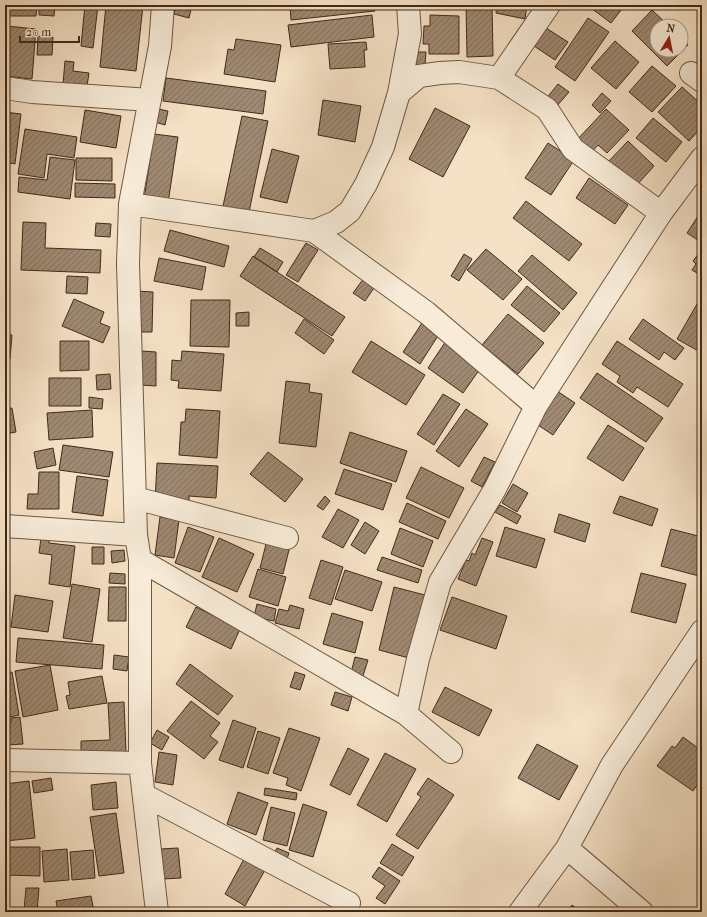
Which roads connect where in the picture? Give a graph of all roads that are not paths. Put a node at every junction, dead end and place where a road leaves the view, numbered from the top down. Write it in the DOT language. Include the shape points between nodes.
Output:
graph roads {
  1 [pos="162,5"];
  2 [pos="408,5"];
  3 [pos="549,5"];
  4 [pos="499,78"];
  5 [pos="5,88"];
  6 [pos="399,92"];
  7 [pos="150,100"];
  8 [pos="702,158"];
  9 [pos="130,204"];
  10 [pos="661,213"];
  11 [pos="314,231"];
  12 [pos="536,406"];
  13 [pos="135,498"];
  14 [pos="5,526"];
  15 [pos="136,535"];
  16 [pos="287,538"];
  17 [pos="140,560"];
  18 [pos="702,631"];
  19 [pos="406,714"];
  20 [pos="451,752"];
  21 [pos="5,760"];
  22 [pos="140,763"];
  23 [pos="144,795"];
  24 [pos="567,848"];
  25 [pos="349,903"];
  26 [pos="157,912"];
  27 [pos="520,912"];
  28 [pos="642,912"];
  1 -- 7 [label="street" via="160,46"];
  2 -- 6 [label="street" via="410,34"];
  3 -- 4 [label="street"];
  4 -- 6 [label="street" via="459,72 419,76"];
  4 -- 10 [label="street" via="547,109 573,149"];
  5 -- 7 [label="street"];
  6 -- 11 [label="street" via="382,147 366,184 350,211 336,222"];
  7 -- 9 [label="street"];
  8 -- 10 [label="street"];
  9 -- 11 [label="street"];
  9 -- 13 [label="street" via="128,264"];
  10 -- 12 [label="street"];
  11 -- 12 [label="street" via="426,313"];
  12 -- 19 [label="street" via="495,489 440,582 418,659"];
  13 -- 15 [label="street"];
  13 -- 16 [label="street"];
  14 -- 15 [label="street"];
  15 -- 17 [label="street"];
  17 -- 19 [label="street"];
  17 -- 22 [label="street"];
  18 -- 24 [label="street" via="612,765"];
  19 -- 20 [label="street"];
  21 -- 22 [label="street"];
  22 -- 23 [label="street"];
  23 -- 25 [label="street"];
  23 -- 26 [label="street"];
  24 -- 27 [label="street"];
  24 -- 28 [label="street"];
}
